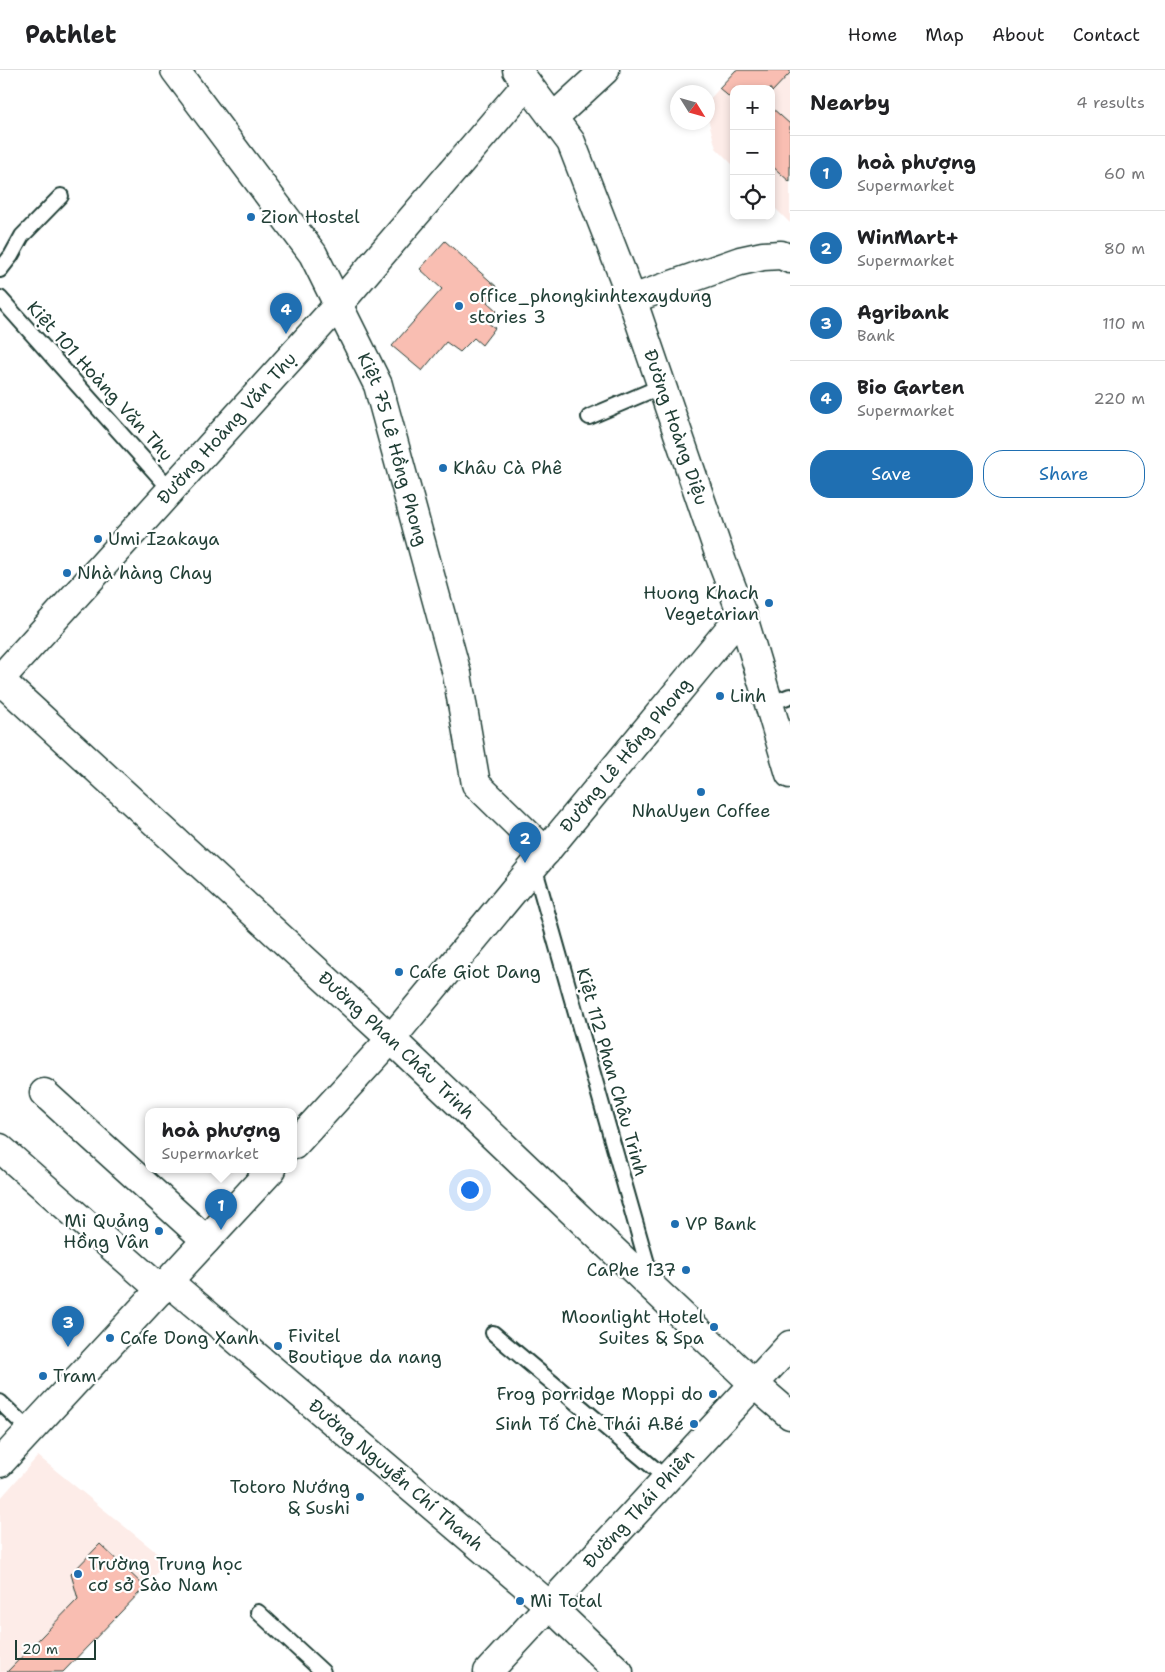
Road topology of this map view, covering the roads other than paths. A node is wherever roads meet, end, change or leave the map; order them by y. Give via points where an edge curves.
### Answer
1 (175, 70) edge
2 (604, 70) edge
3 (522, 77) edge
4 (553, 118) junction
5 (61, 196) dead end
6 (790, 259) edge
7 (0, 270) edge
8 (0, 298) edge
9 (632, 299) junction
10 (339, 304) junction
11 (662, 386) junction
12 (589, 417) dead end
13 (171, 490) junction
14 (742, 614) junction
15 (0, 679) edge
16 (780, 700) edge
17 (790, 774) edge
18 (540, 859) junction
19 (391, 1039) junction
20 (44, 1093) dead end
21 (297, 1142) edge
22 (0, 1148) edge
23 (268, 1173) edge
24 (206, 1240) junction
25 (165, 1286) junction
26 (654, 1290) junction
27 (493, 1333) dead end
28 (790, 1345) edge
29 (754, 1384) junction
30 (0, 1402) edge
31 (790, 1415) edge
32 (30, 1431) junction
33 (0, 1463) edge
34 (667, 1479) junction
35 (550, 1606) junction
36 (258, 1612) dead end
37 (323, 1672) edge
38 (488, 1672) edge
39 (619, 1672) edge

1 - 10 street, Kiệt 75 Lê Hồng Phong via 314,254
2 - 4 street
3 - 4 street, Đường Hoàng Diệu
3 - 10 street, Đường Hoàng Văn Thụ
4 - 9 street, Đường Hoàng Diệu via 572,142
5 - 7 lane via 22,236
6 - 9 street via 781,255 740,261
8 - 13 lane, Kiệt 101 Hoàng Văn Thụ
9 - 11 street, Đường Hoàng Diệu
10 - 13 street, Đường Hoàng Văn Thụ
10 - 18 street, Kiệt 75 Lê Hồng Phong via 378,385 457,674 476,784
11 - 12 lane
11 - 14 street, Đường Hoàng Diệu
13 - 15 street, Đường Hoàng Văn Thụ
14 - 16 street, Đường Hoàng Diệu
14 - 18 street, Đường Lê Hồng Phong
15 - 19 street, Đường Phan Châu Trinh
16 - 17 street, Đường Hoàng Diệu
18 - 19 street, Đường Lê Hồng Phong
18 - 26 lane, Kiệt 112 Phan Châu Trinh
19 - 21 street, Đường Lê Hồng Phong
19 - 26 street, Đường Phan Châu Trinh
20 - 24 street
22 - 25 street, Đường Nguyễn Chí Thanh
23 - 24 street
24 - 25 street
25 - 32 street
25 - 35 street, Đường Nguyễn Chí Thanh
26 - 29 street, Đường Phan Châu Trinh
27 - 34 lane
28 - 29 street, Đường Thái Phiên
29 - 31 street, Đường Phan Châu Trinh
29 - 34 street, Đường Thái Phiên
30 - 32 lane
32 - 33 street
34 - 35 street, Đường Thái Phiên
35 - 38 street, Đường Thái Phiên
35 - 39 street, Đường Nguyễn Chí Thanh
36 - 37 lane

